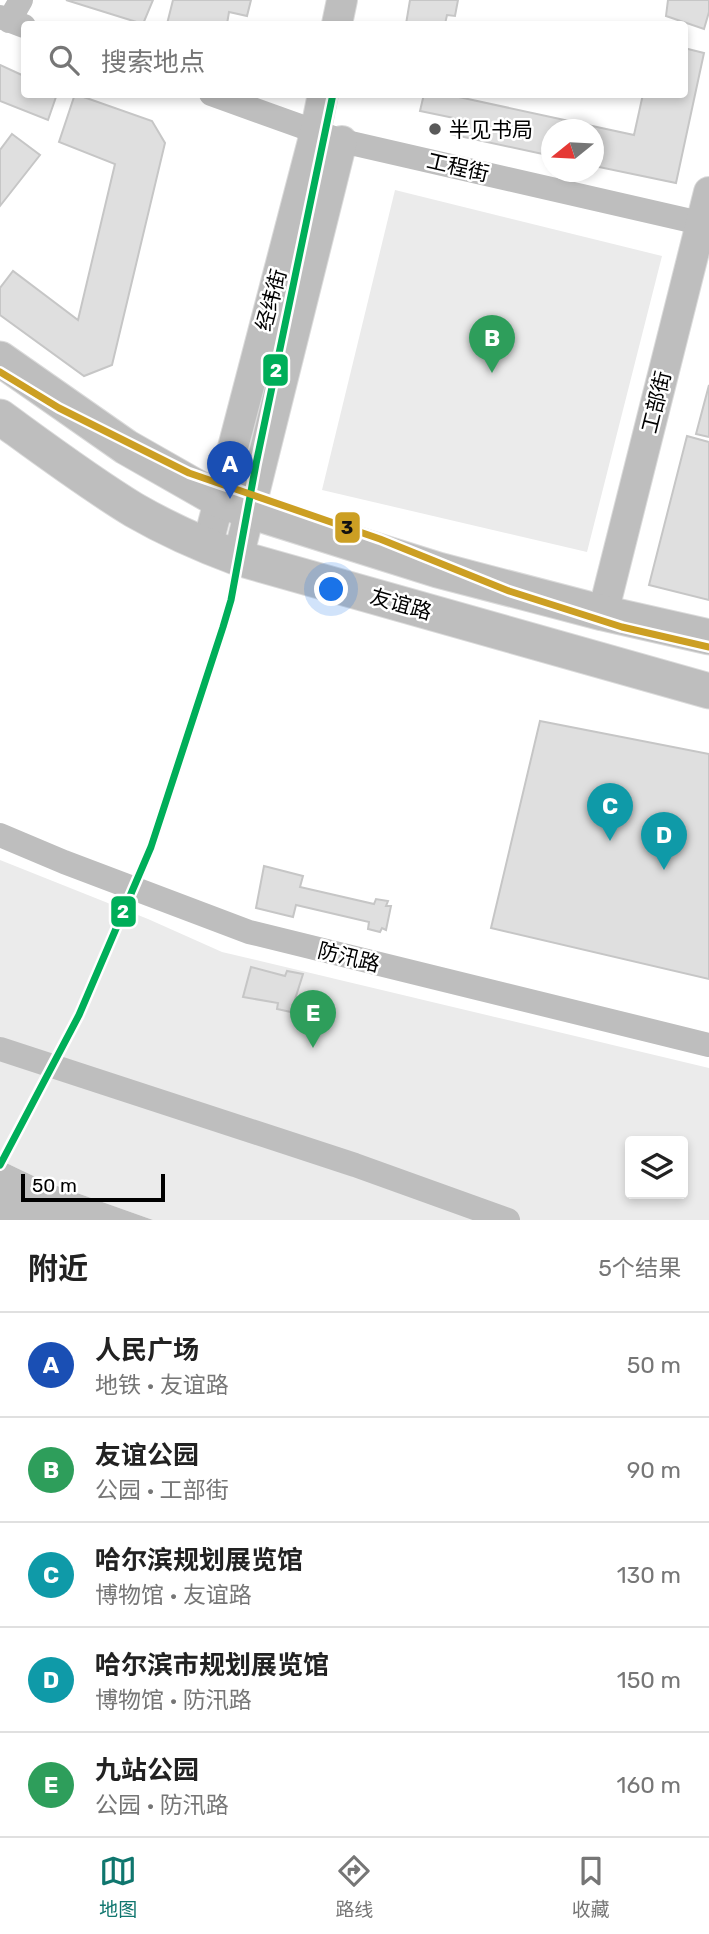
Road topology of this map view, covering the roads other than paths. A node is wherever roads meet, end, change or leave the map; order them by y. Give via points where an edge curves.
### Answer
1 (342, 0) edge
2 (338, 21) edge
3 (222, 98) edge
4 (323, 98) edge
5 (328, 137) junction
6 (709, 192) edge
7 (705, 224) edge
8 (0, 359) edge
9 (0, 417) edge
10 (234, 505) junction
11 (222, 553) junction
12 (603, 613) junction
13 (709, 637) edge
14 (709, 691) edge
15 (0, 835) edge
16 (709, 1045) edge
17 (0, 1049) edge
18 (508, 1220) edge

1 - 2 main road
3 - 5 street, 工程街
4 - 5 main road, 经纬街
5 - 7 street, 工程街
5 - 10 main road, 经纬街
6 - 7 main road, 工部街
7 - 12 main road, 工部街
8 - 10 highway, 友谊路 via 126,447
9 - 11 highway, 友谊路 via 135,510
10 - 11 main road, 经纬街
10 - 12 highway, 友谊路 via 438,570
11 - 14 highway, 友谊路
12 - 13 highway, 友谊路
15 - 16 street, 防汛路 via 249,932
17 - 18 street

